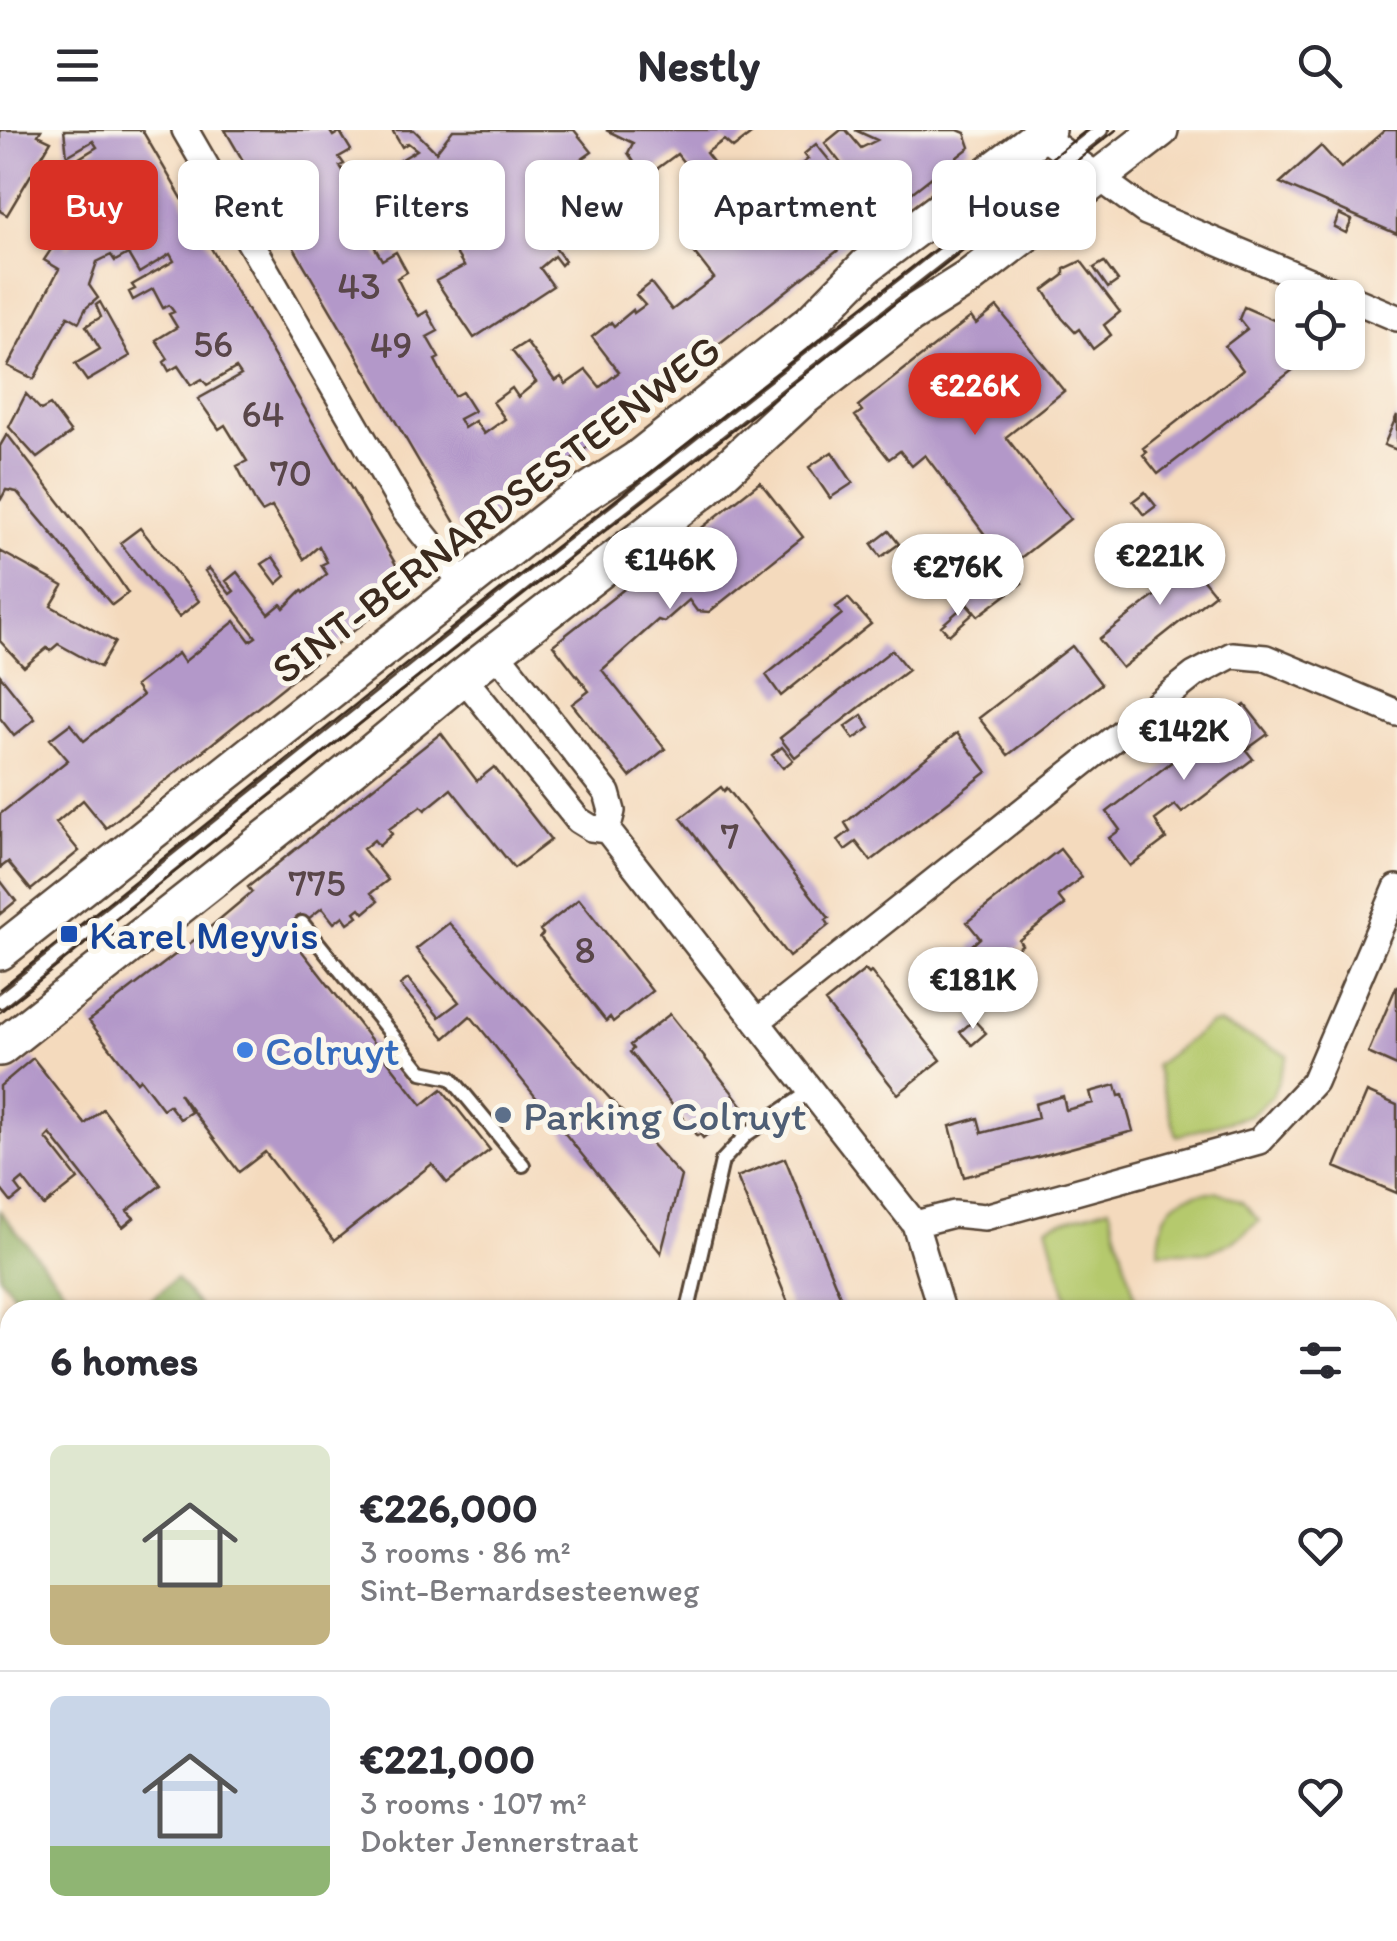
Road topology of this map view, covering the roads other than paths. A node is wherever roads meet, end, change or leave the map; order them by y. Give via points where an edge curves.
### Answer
1 (185, 130) edge
2 (1102, 130) edge
3 (1160, 130) edge
4 (1048, 138) edge
5 (1097, 178) junction
6 (1397, 318) edge
7 (464, 585) junction
8 (496, 652) junction
9 (462, 677) junction
10 (1397, 713) edge
11 (548, 718) junction
12 (517, 744) junction
13 (608, 830) junction
14 (1397, 888) edge
15 (302, 923) dead end
16 (0, 952) edge
17 (0, 1001) edge
18 (758, 1022) junction
19 (0, 1048) edge
20 (811, 1091) junction
21 (523, 1164) dead end
22 (915, 1224) junction
23 (690, 1300) edge
24 (938, 1300) edge

1 - 7 street via 405,510
2 - 4 lane
3 - 5 main road
4 - 5 street
4 - 7 main road, SINT-BERNARDSESTEENWEG via 866,266 811,322
4 - 17 lane via 490,610
5 - 6 street via 1146,212
5 - 8 main road via 802,398 706,488
7 - 16 main road, SINT-BERNARDSESTEENWEG
8 - 9 main road
8 - 11 street
9 - 12 street
9 - 19 main road via 248,861
10 - 18 street via 1266,658 1232,656 1194,674
11 - 12 street
11 - 13 street via 608,792
12 - 13 street via 578,820
13 - 18 street
14 - 22 street via 1314,1082 1260,1141 985,1216 954,1214
15 - 21 lane via 422,1072 452,1078
18 - 20 street
20 - 22 street
20 - 23 lane via 747,1134 722,1161
22 - 24 street

